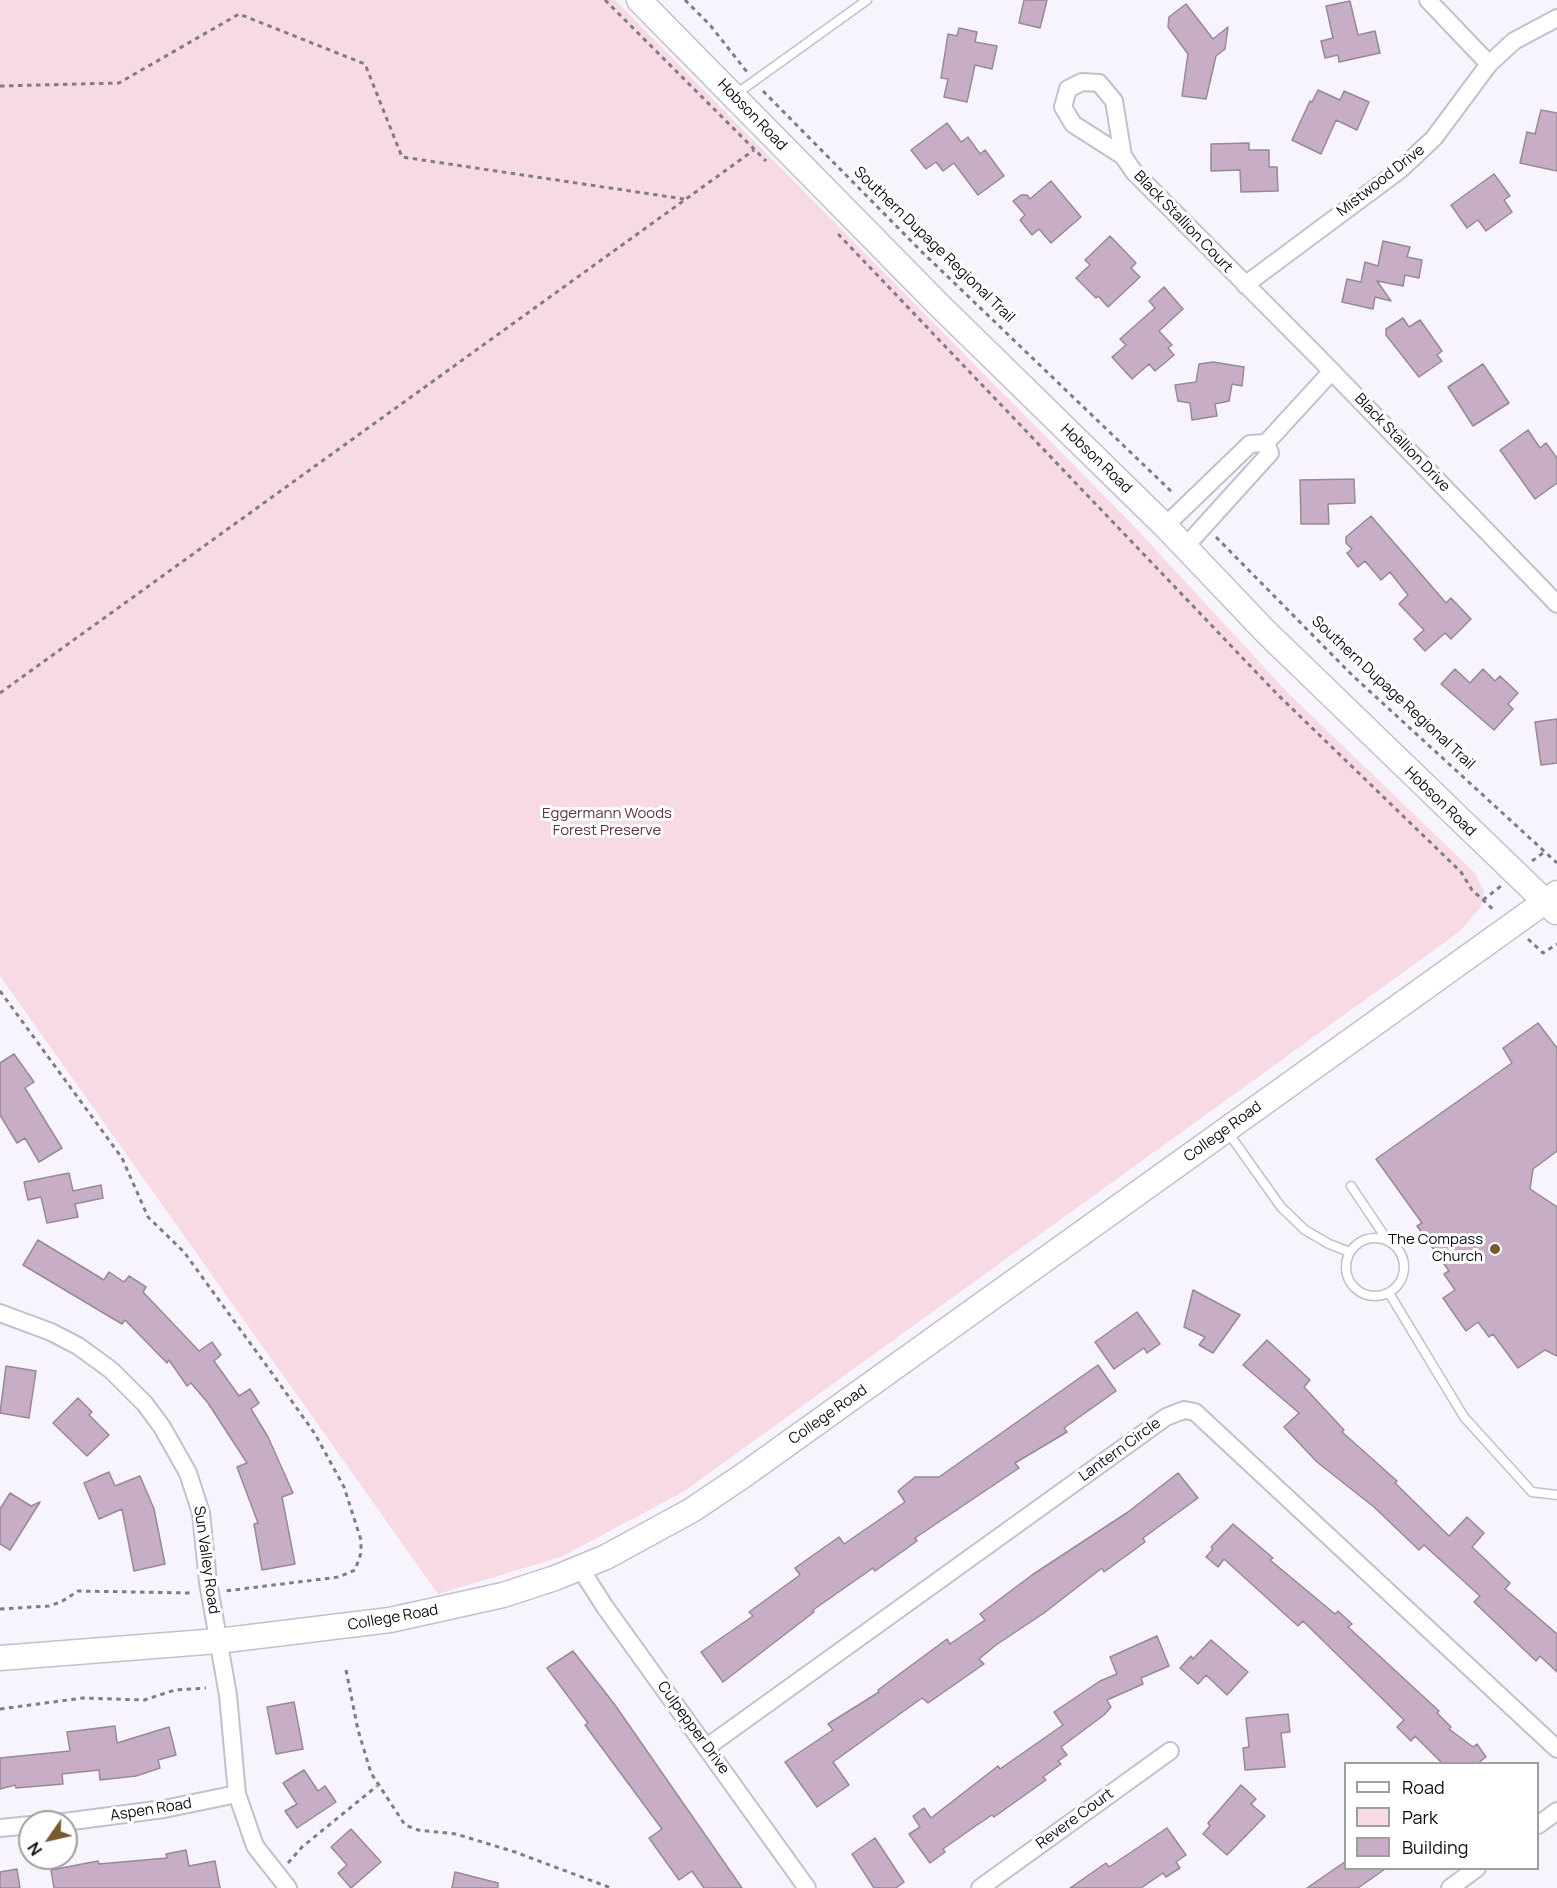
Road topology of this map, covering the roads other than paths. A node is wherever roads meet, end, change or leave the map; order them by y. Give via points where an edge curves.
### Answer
1 (639, 0) edge
2 (867, 0) edge
3 (1428, 0) edge
4 (1557, 18) edge
5 (1489, 64) junction
6 (734, 96) junction
7 (1122, 156) junction
8 (1245, 285) junction
9 (1332, 371) junction
10 (1266, 443) junction
11 (1165, 526) junction
12 (1185, 547) junction
13 (1557, 604) edge
14 (1553, 903) edge
15 (1226, 1130) junction
16 (1351, 1186) dead end
17 (1388, 1241) junction
18 (1350, 1252) junction
19 (1389, 1293) junction
20 (0, 1312) edge
21 (1557, 1495) edge
22 (580, 1568) junction
23 (218, 1641) junction
24 (0, 1658) edge
25 (707, 1747) junction
26 (1557, 1749) edge
27 (1170, 1751) dead end
28 (237, 1794) junction
29 (1557, 1811) edge
30 (78, 1820) edge
31 (1539, 1824) edge
32 (18, 1826) edge
33 (0, 1828) edge
34 (1476, 1870) edge
35 (288, 1888) edge
36 (807, 1888) edge
37 (980, 1888) edge
38 (1450, 1888) edge

1 - 6 main road, Hobson Road
2 - 6 lane
3 - 5 street
4 - 5 street, Mistwood Drive via 1514,41
5 - 8 street, Mistwood Drive via 1424,148
6 - 11 main road, Hobson Road via 939,305
7 - 7 street, Black Stallion Court via 1114,100 1098,83 1082,82 1068,89 1063,107 1073,124
7 - 8 street, Black Stallion Court
8 - 9 street, Black Stallion Drive
9 - 10 street
9 - 13 street, Black Stallion Drive
10 - 11 street via 1250,444
10 - 12 street via 1270,453
11 - 12 main road, Hobson Road
12 - 14 main road, Hobson Road via 1357,723
14 - 15 main road, College Road
15 - 18 lane via 1281,1207 1305,1230
15 - 22 main road, College Road via 744,1475 660,1529
16 - 17 lane
17 - 18 lane via 1367,1239
17 - 19 lane via 1396,1247 1404,1267 1397,1286
18 - 19 lane via 1346,1267 1354,1287 1367,1295
19 - 21 lane via 1464,1417 1532,1492
20 - 23 street, Sun Valley Road via 78,1346 111,1370 145,1404 177,1452 201,1513
22 - 23 main road, College Road via 503,1595 424,1613
22 - 25 street, Culpepper Drive
23 - 24 main road, College Road
23 - 28 street, Sun Valley Road via 228,1695
25 - 26 street, Lantern Circle via 1166,1417 1184,1410 1195,1412
25 - 36 street, Culpepper Drive
27 - 37 street, Revere Court
28 - 30 street, Aspen Road via 154,1811
28 - 35 street, Sun Valley Road via 255,1846
29 - 31 street
32 - 33 street
34 - 38 street

